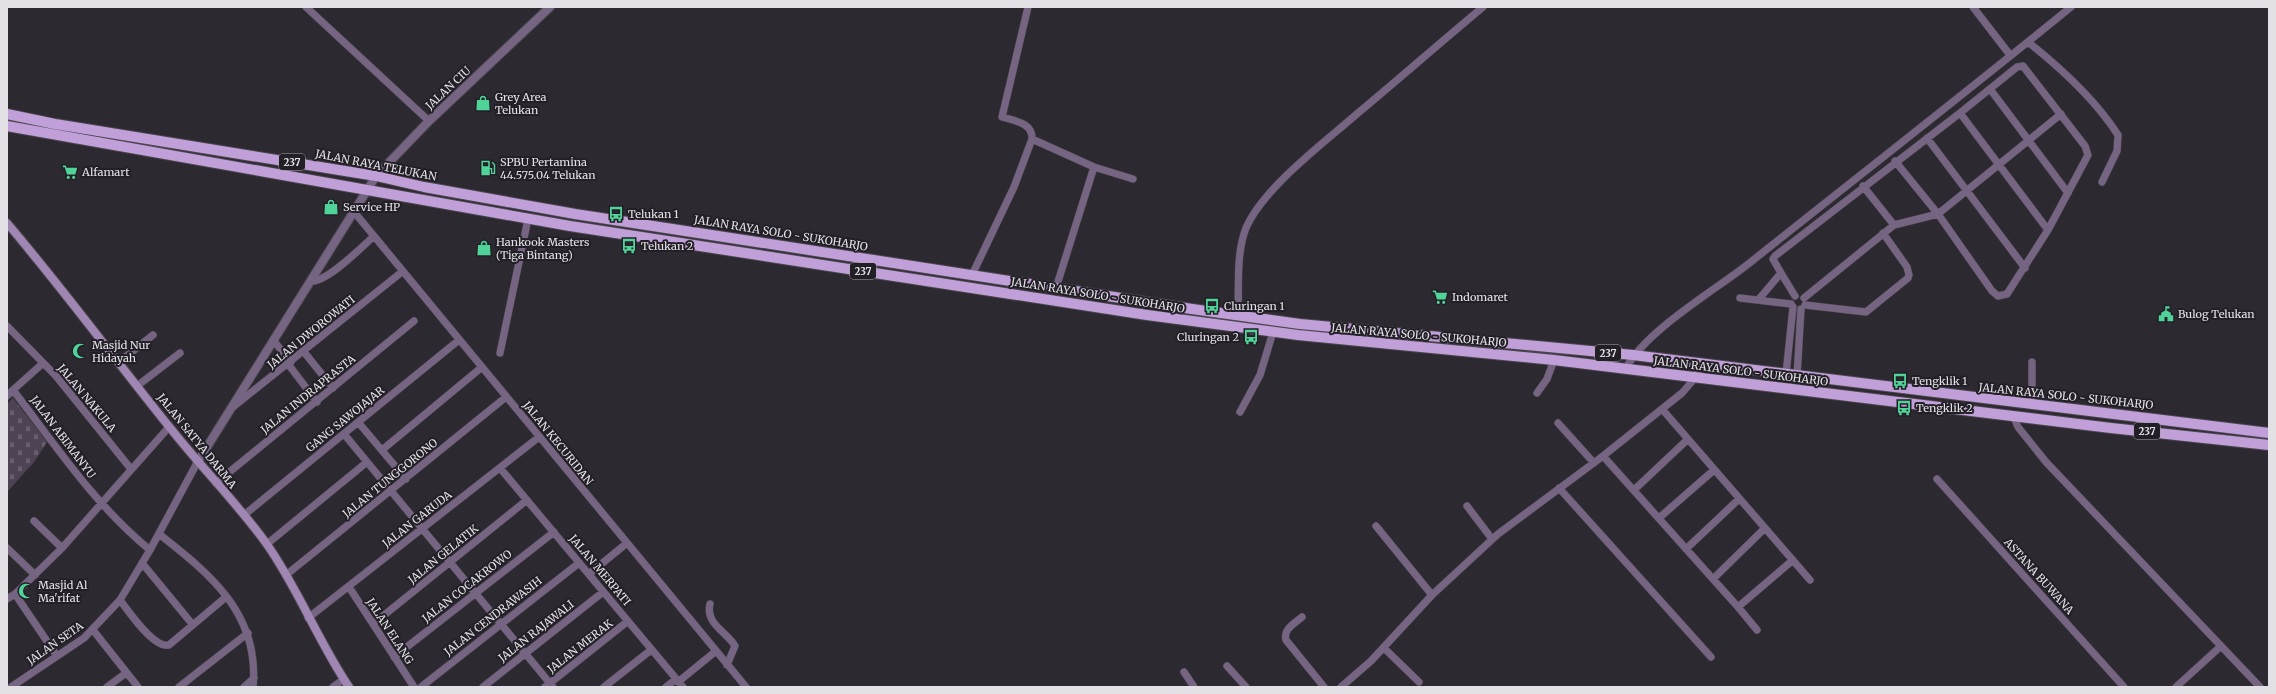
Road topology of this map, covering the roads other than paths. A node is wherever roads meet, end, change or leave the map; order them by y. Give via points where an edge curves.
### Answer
1 (306, 7) edge
2 (550, 7) edge
3 (1028, 7) edge
4 (1483, 7) edge
5 (1974, 7) edge
6 (2071, 7) edge
7 (2028, 42) junction
8 (2010, 55) junction
9 (1990, 89) junction
10 (1960, 112) junction
11 (7, 114) edge
12 (2061, 114) junction
13 (429, 121) junction
14 (7, 126) edge
15 (1927, 138) junction
16 (1032, 139) junction
17 (2029, 140) junction
18 (1895, 161) junction
19 (1998, 165) junction
20 (1094, 167) junction
21 (376, 176) junction
22 (1133, 179) dead end
23 (2102, 182) dead end
24 (1863, 186) junction
25 (366, 190) junction
26 (1967, 190) junction
27 (2068, 193) junction
28 (355, 213) junction
29 (576, 214) joint
30 (1938, 214) junction
31 (528, 219) junction
32 (7, 223) edge
33 (640, 223) junction
34 (1894, 225) junction
35 (2048, 230) junction
36 (1882, 233) junction
37 (374, 236) junction
38 (638, 237) junction
39 (2025, 268) junction
40 (403, 272) junction
41 (1781, 273) junction
42 (972, 275) junction
43 (311, 281) junction
44 (1056, 288) junction
45 (1795, 296) junction
46 (1740, 298) dead end
47 (1759, 299) junction
48 (1804, 304) junction
49 (1792, 306) junction
50 (1238, 315) junction
51 (414, 321) dead end
52 (8, 328) edge
53 (1273, 332) junction
54 (153, 335) dead end
55 (273, 340) junction
56 (459, 340) junction
57 (304, 352) junction
58 (180, 353) dead end
59 (500, 353) dead end
60 (1634, 355) junction
61 (1554, 360) junction
62 (119, 362) junction
63 (2032, 362) dead end
64 (289, 363) junction
65 (42, 364) junction
66 (1700, 364) junction
67 (482, 367) junction
68 (1626, 368) junction
69 (1786, 374) junction
70 (1797, 376) junction
71 (1695, 378) junction
72 (137, 386) junction
73 (333, 388) junction
74 (13, 390) junction
75 (1538, 393) dead end
76 (7, 396) edge
77 (506, 397) junction
78 (317, 402) junction
79 (2028, 405) junction
80 (232, 408) junction
81 (1662, 409) junction
82 (1240, 412) dead end
83 (2113, 413) junction
84 (2020, 416) junction
85 (358, 422) junction
86 (1558, 423) dead end
87 (169, 427) junction
88 (2111, 428) junction
89 (2269, 433) edge
90 (344, 434) junction
91 (539, 437) junction
92 (1687, 440) junction
93 (2269, 445) edge
94 (382, 450) junction
95 (1603, 456) junction
96 (367, 462) junction
97 (198, 463) junction
98 (1594, 463) junction
99 (500, 468) junction
100 (131, 469) junction
101 (1714, 470) junction
102 (406, 479) junction
103 (1937, 479) dead end
104 (216, 483) junction
105 (1559, 488) junction
106 (1634, 490) junction
107 (391, 491) junction
108 (1739, 499) junction
109 (527, 500) junction
110 (100, 504) junction
111 (1467, 506) dead end
112 (244, 515) junction
113 (1659, 518) junction
114 (34, 521) dead end
115 (1376, 526) dead end
116 (1765, 528) junction
117 (423, 529) junction
118 (554, 532) junction
119 (159, 534) junction
120 (1492, 539) junction
121 (627, 543) junction
122 (266, 544) junction
123 (7, 548) edge
124 (62, 548) junction
125 (1686, 549) junction
126 (150, 550) junction
127 (1793, 560) junction
128 (450, 562) junction
129 (142, 563) junction
130 (579, 563) junction
131 (588, 574) junction
132 (36, 575) junction
133 (286, 575) junction
134 (1713, 578) junction
135 (1810, 580) dead end
136 (349, 587) junction
137 (603, 592) junction
138 (476, 593) junction
139 (16, 594) junction
140 (1432, 595) junction
141 (226, 597) junction
142 (7, 599) edge
143 (120, 600) junction
144 (710, 604) dead end
145 (1738, 607) junction
146 (1302, 617) dead end
147 (308, 618) junction
148 (628, 621) junction
149 (373, 624) junction
150 (501, 624) junction
151 (193, 625) junction
152 (93, 630) junction
153 (1757, 630) dead end
154 (248, 633) junction
155 (2222, 646) junction
156 (1384, 648) junction
157 (651, 650) junction
158 (716, 651) junction
159 (526, 653) junction
160 (57, 656) junction
161 (394, 656) junction
162 (1711, 657) dead end
163 (727, 664) junction
164 (1227, 666) dead end
165 (126, 672) junction
166 (1184, 672) dead end
167 (254, 678) junction
168 (7, 679) edge
169 (344, 679) junction
170 (1419, 682) dead end
171 (679, 683) edge
172 (550, 686) edge
173 (12, 687) edge
174 (107, 687) edge
175 (138, 687) edge
176 (179, 687) edge
177 (244, 687) edge
178 (253, 687) edge
179 (333, 687) edge
180 (349, 687) edge
181 (414, 687) edge
182 (421, 687) edge
183 (483, 687) edge
184 (604, 687) edge
185 (666, 687) edge
186 (746, 687) edge
187 (1194, 687) edge
188 (1246, 687) edge
189 (1324, 687) edge
190 (1342, 687) edge
191 (2124, 687) edge
192 (2176, 687) edge
193 (2260, 687) edge

1 - 13 street
2 - 13 street, JALAN CIU
3 - 16 street via 1002,116 1027,126 1033,132
4 - 50 street via 1290,172 1271,193 1246,228 1241,246
5 - 8 street
6 - 7 street
7 - 8 street
7 - 23 street via 2068,74 2118,135 2117,151
8 - 60 street via 1746,266 1658,332
9 - 10 street
9 - 12 street via 2017,67 2023,66
9 - 17 street
10 - 15 street
10 - 19 street
11 - 21 main road, JALAN RAYA TELUKAN / 237
12 - 17 street
12 - 27 street via 2088,152 2088,157
13 - 21 street, JALAN CIU
14 - 25 main road, 237 via 196,162
15 - 18 street
15 - 26 street
16 - 20 street
16 - 42 street via 1014,187
17 - 19 street
17 - 27 street
18 - 24 street
18 - 30 street
19 - 26 street
19 - 35 street
20 - 22 street
20 - 44 street
21 - 25 street, JALAN CIU
21 - 29 main road, JALAN RAYA TELUKAN / 237
24 - 34 street
24 - 41 street via 1775,256 1773,259
25 - 28 street, JALAN CIU
25 - 31 main road, 237
26 - 30 street
26 - 39 street
27 - 35 street
28 - 37 street, JALAN KECURIDAN
28 - 43 street, JALAN CIU
29 - 33 main road, JALAN RAYA SOLO - SUKOHARJO / 237
30 - 34 street
30 - 39 street via 1998,296 2007,294
31 - 38 main road, JALAN RAYA SOLO - SUKOHARJO / 237
31 - 59 street
32 - 62 main road, JALAN SATYA DARMA
33 - 38 main road
33 - 42 main road, JALAN RAYA SOLO - SUKOHARJO / 237
34 - 36 street
35 - 39 street
36 - 48 street
36 - 48 street via 1907,267 1908,278 1866,312
37 - 40 street, JALAN KECURIDAN
37 - 43 street via 330,273 317,281
38 - 53 main road, JALAN RAYA SOLO - SUKOHARJO / 237
40 - 56 street, JALAN KECURIDAN
40 - 57 street, JALAN DWOROWATI
41 - 45 street
41 - 47 street
42 - 44 main road, JALAN RAYA SOLO - SUKOHARJO / 237
43 - 55 street, JALAN CIU
44 - 50 main road, JALAN RAYA SOLO - SUKOHARJO / 237
45 - 48 street via 1799,295
45 - 49 street
46 - 47 street
47 - 49 street
48 - 49 street
48 - 70 street
49 - 69 street
50 - 60 main road, JALAN RAYA SOLO - SUKOHARJO / 237 via 1300,324
51 - 73 street, JALAN INDRAPRASTA
52 - 65 street, JALAN NAKULA
53 - 61 main road, JALAN RAYA SOLO - SUKOHARJO / 237
53 - 82 street via 1260,375
54 - 62 street
55 - 64 street
55 - 80 street, JALAN CIU
56 - 67 street, JALAN KECURIDAN
56 - 85 street, GANG SAWOJAJAR
57 - 64 street, JALAN DWOROWATI
57 - 73 street
58 - 72 street
60 - 66 main road, JALAN RAYA SOLO - SUKOHARJO / 237
60 - 68 street
61 - 68 main road, JALAN RAYA SOLO - SUKOHARJO / 237
61 - 75 street
62 - 72 main road, JALAN SATYA DARMA
63 - 79 street
64 - 78 street
64 - 80 street, JALAN DWOROWATI
65 - 74 street
65 - 100 street, JALAN NAKULA via 56,376
66 - 69 main road, JALAN RAYA SOLO - SUKOHARJO / 237
66 - 71 street
67 - 77 street, JALAN KECURIDAN
67 - 94 street
68 - 71 main road, JALAN RAYA SOLO - SUKOHARJO / 237
69 - 70 main road, JALAN RAYA SOLO - SUKOHARJO / 237
70 - 79 main road, JALAN RAYA SOLO - SUKOHARJO / 237
71 - 81 street via 1682,393
71 - 84 main road, JALAN RAYA SOLO - SUKOHARJO / 237
72 - 87 main road, JALAN SATYA DARMA
73 - 78 street, JALAN INDRAPRASTA
74 - 76 street
74 - 110 street, JALAN ABIMANYU
77 - 91 street, JALAN KECURIDAN
77 - 102 street, JALAN TUNGGORONO
78 - 104 street, JALAN INDRAPRASTA
79 - 83 main road, JALAN RAYA SOLO - SUKOHARJO / 237
80 - 97 street, JALAN CIU
81 - 92 street
81 - 95 street
83 - 88 main road
83 - 89 main road, JALAN RAYA SOLO - SUKOHARJO / 237
84 - 88 main road, JALAN RAYA SOLO - SUKOHARJO / 237
84 - 155 street via 2022,432 2046,462
85 - 90 street, GANG SAWOJAJAR
85 - 94 street
86 - 98 street
87 - 97 main road, JALAN SATYA DARMA
87 - 100 street
88 - 93 main road, JALAN RAYA SOLO - SUKOHARJO / 237
90 - 96 street
90 - 112 street, GANG SAWOJAJAR
91 - 99 street, JALAN GARUDA
91 - 121 street, JALAN KECURIDAN
92 - 101 street
92 - 106 street
94 - 102 street
95 - 98 street
95 - 106 street
96 - 107 street
96 - 122 street
97 - 104 main road, JALAN SATYA DARMA
97 - 119 street, JALAN SETA
98 - 105 street
99 - 109 street, JALAN MERPATI
99 - 117 street, JALAN GARUDA
100 - 110 street
101 - 108 street
101 - 113 street
102 - 107 street, JALAN TUNGGORONO
103 - 191 street, ASTANA BUWANA
104 - 112 main road, JALAN SATYA DARMA
105 - 120 street
105 - 162 street
106 - 113 street
107 - 117 street
107 - 133 street, JALAN TUNGGORONO
108 - 116 street
108 - 125 street
109 - 118 street, JALAN MERPATI
109 - 128 street, JALAN GELATIK
110 - 124 street
110 - 126 street, JALAN ABIMANYU
111 - 120 street
112 - 122 main road, JALAN SATYA DARMA
113 - 125 street
114 - 124 street
115 - 140 street
116 - 127 street
116 - 134 street
117 - 128 street
117 - 136 street, JALAN GARUDA
118 - 130 street, JALAN MERPATI
118 - 138 street, JALAN COCAKROWO
119 - 126 street, JALAN SETA
119 - 141 street via 209,575
120 - 140 street
121 - 131 street
121 - 158 street, JALAN KECURIDAN
122 - 133 main road, JALAN SATYA DARMA
123 - 132 street
124 - 132 street
125 - 134 street
126 - 129 street, JALAN SETA
127 - 135 street
127 - 145 street
128 - 138 street
128 - 149 street, JALAN GELATIK
129 - 143 street, JALAN SETA
129 - 151 street
130 - 131 street, JALAN MERPATI
130 - 150 street, JALAN CENDRAWASIH
131 - 137 street, JALAN MERPATI
132 - 139 street
133 - 147 main road, JALAN SATYA DARMA
134 - 145 street
136 - 147 street, JALAN GARUDA
136 - 149 street, JALAN ELANG
137 - 148 street, JALAN MERPATI
137 - 159 street, JALAN RAJAWALI
138 - 150 street
138 - 161 street, JALAN COCAKROWO
139 - 142 street
139 - 160 street
140 - 156 street
141 - 151 street
141 - 154 street
143 - 151 street via 158,645 169,645
143 - 152 street, JALAN SETA
144 - 163 street via 712,620 735,646
145 - 153 street
146 - 189 street via 1287,629 1286,640
147 - 169 main road, JALAN SATYA DARMA
148 - 157 street, JALAN MERPATI
148 - 172 street, JALAN MERAK
149 - 161 street, JALAN ELANG
150 - 159 street
150 - 182 street, JALAN CENDRAWASIH
152 - 160 street, JALAN SETA
152 - 165 street
154 - 167 street
154 - 176 street
155 - 192 street
155 - 193 street
156 - 170 street
156 - 190 street
157 - 171 street, JALAN MERPATI
157 - 184 street
158 - 163 street, JALAN KECURIDAN
158 - 171 street
159 - 172 street
159 - 183 street, JALAN RAJAWALI
160 - 173 street, JALAN SETA
161 - 181 street, JALAN ELANG
163 - 186 street, JALAN KECURIDAN
164 - 188 street
165 - 174 street
165 - 175 street
166 - 187 street
167 - 177 street
167 - 178 street
168 - 173 street
169 - 179 street
169 - 180 main road, JALAN SATYA DARMA
171 - 185 street

